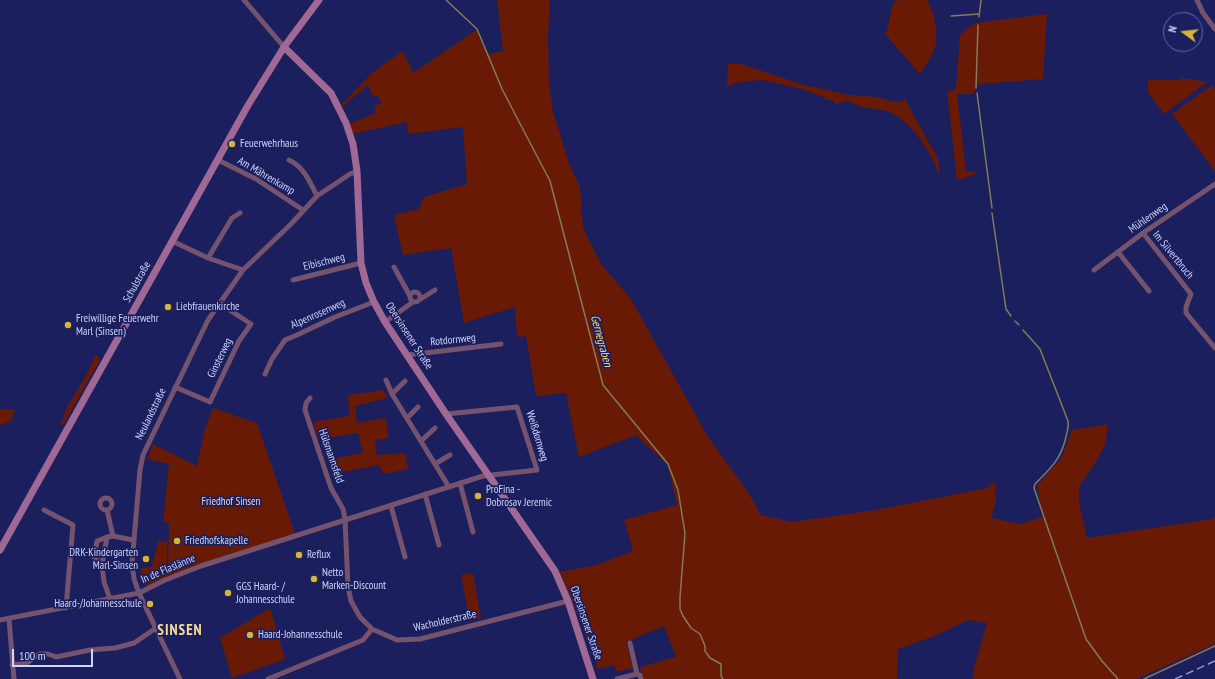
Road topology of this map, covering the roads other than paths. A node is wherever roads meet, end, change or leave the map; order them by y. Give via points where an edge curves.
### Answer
1 (244, 0) edge
2 (318, 0) edge
3 (1197, 0) edge
4 (1215, 29) edge
5 (284, 46) junction
6 (218, 160) junction
7 (289, 160) dead end
8 (357, 171) junction
9 (1215, 184) edge
10 (316, 196) junction
11 (303, 210) junction
12 (240, 213) dead end
13 (1143, 233) junction
14 (172, 241) junction
15 (1118, 252) junction
16 (208, 258) junction
17 (361, 263) junction
18 (394, 267) dead end
19 (243, 270) junction
20 (1094, 270) dead end
21 (293, 280) dead end
22 (435, 290) dead end
23 (1149, 291) dead end
24 (410, 296) junction
25 (416, 301) junction
26 (374, 302) junction
27 (219, 303) junction
28 (386, 322) junction
29 (501, 344) dead end
30 (1215, 348) edge
31 (408, 355) junction
32 (265, 374) dead end
33 (386, 380) dead end
34 (405, 381) dead end
35 (175, 387) junction
36 (392, 394) junction
37 (310, 398) dead end
38 (418, 407) dead end
39 (446, 414) junction
40 (407, 418) junction
41 (435, 428) dead end
42 (422, 441) junction
43 (450, 454) dead end
44 (435, 464) junction
45 (488, 475) junction
46 (460, 483) junction
47 (449, 487) junction
48 (425, 494) junction
49 (391, 506) junction
50 (44, 510) dead end
51 (108, 510) dead end
52 (346, 519) junction
53 (473, 532) dead end
54 (113, 536) junction
55 (107, 537) junction
56 (133, 540) junction
57 (439, 545) dead end
58 (0, 550) edge
59 (405, 557) dead end
60 (102, 565) junction
61 (139, 593) junction
62 (110, 599) junction
63 (568, 601) junction
64 (66, 608) junction
65 (0, 620) edge
66 (8, 620) junction
67 (156, 628) junction
68 (372, 629) junction
69 (630, 643) dead end
70 (12, 665) junction
71 (637, 674) junction
72 (14, 679) edge
73 (180, 679) edge
74 (268, 679) edge
75 (593, 679) edge
76 (617, 679) edge
77 (641, 679) edge

1 - 5 street, Obersinsener Straße
2 - 5 street, Schulstraße
3 - 4 street
5 - 6 street, Schulstraße
5 - 8 street, Obersinsener Straße via 331,93 346,123 353,144
6 - 11 street, Am Mährenkamp via 256,179
6 - 14 street, Schulstraße
7 - 10 street via 308,176
8 - 10 street, Neulandstraße
8 - 17 street, Obersinsener Straße
9 - 13 street, Mühlenweg
10 - 11 street, Neulandstraße
11 - 19 street, Neulandstraße
12 - 16 street via 232,218
13 - 15 street, Mühlenweg
13 - 30 street, Im Silvertbruch via 1191,294 1186,313
14 - 16 street
14 - 58 street, Schulstraße
15 - 20 street, Mühlenweg
15 - 23 street
16 - 19 street
17 - 21 street, Eibischweg
17 - 26 street, Obersinsener Straße
18 - 24 street
19 - 27 street, Neulandstraße
22 - 25 street
24 - 25 street via 411,301
24 - 25 street via 417,293 419,296
25 - 28 street
26 - 28 street, Obersinsener Straße
26 - 32 street, Alpenrosenweg via 285,340
27 - 35 street, Neulandstraße
27 - 35 street, Ginsterweg via 251,324 239,341 210,402
28 - 31 street, Obersinsener Straße
29 - 31 street, Rotdornweg
31 - 39 street, Obersinsener Straße
33 - 36 street
34 - 36 street
35 - 56 street, Neulandstraße via 143,455
36 - 40 street
37 - 52 street, Hülsmannsfeld via 305,410 331,488
38 - 40 street
39 - 45 street, Obersinsener Straße
39 - 45 street, Weißdornweg via 518,406 537,470
40 - 42 street
41 - 42 street
42 - 44 street
43 - 44 street
44 - 47 street
45 - 46 street, In de Flaslänne
45 - 63 street, Obersinsener Straße via 555,571
46 - 47 street, In de Flaslänne
46 - 53 street
47 - 48 street, In de Flaslänne
48 - 49 street, In de Flaslänne
48 - 57 street
49 - 52 street, In de Flaslänne
49 - 59 street
50 - 64 street via 73,525
51 - 54 street
52 - 61 street, In de Flaslänne via 202,566
52 - 68 street, Wacholderstraße via 348,587 351,601 360,617
54 - 55 street
54 - 56 street
55 - 60 street
55 - 60 street via 97,541 94,557
56 - 61 street, Neulandstraße via 132,563
60 - 62 street
61 - 62 street, In de Flaslänne
61 - 67 street, Neulandstraße
62 - 64 street, In de Flaslänne
63 - 68 street, Wacholderstraße via 420,639 397,640
63 - 75 street, Obersinsener Straße
64 - 66 street, In de Flaslänne
65 - 66 street, In de Flaslänne
66 - 70 street
67 - 70 street via 134,642 116,648 56,657 39,654 27,663
67 - 73 street, Neulandstraße
68 - 74 street via 363,640
69 - 71 street
70 - 72 street
71 - 76 street
71 - 77 street

